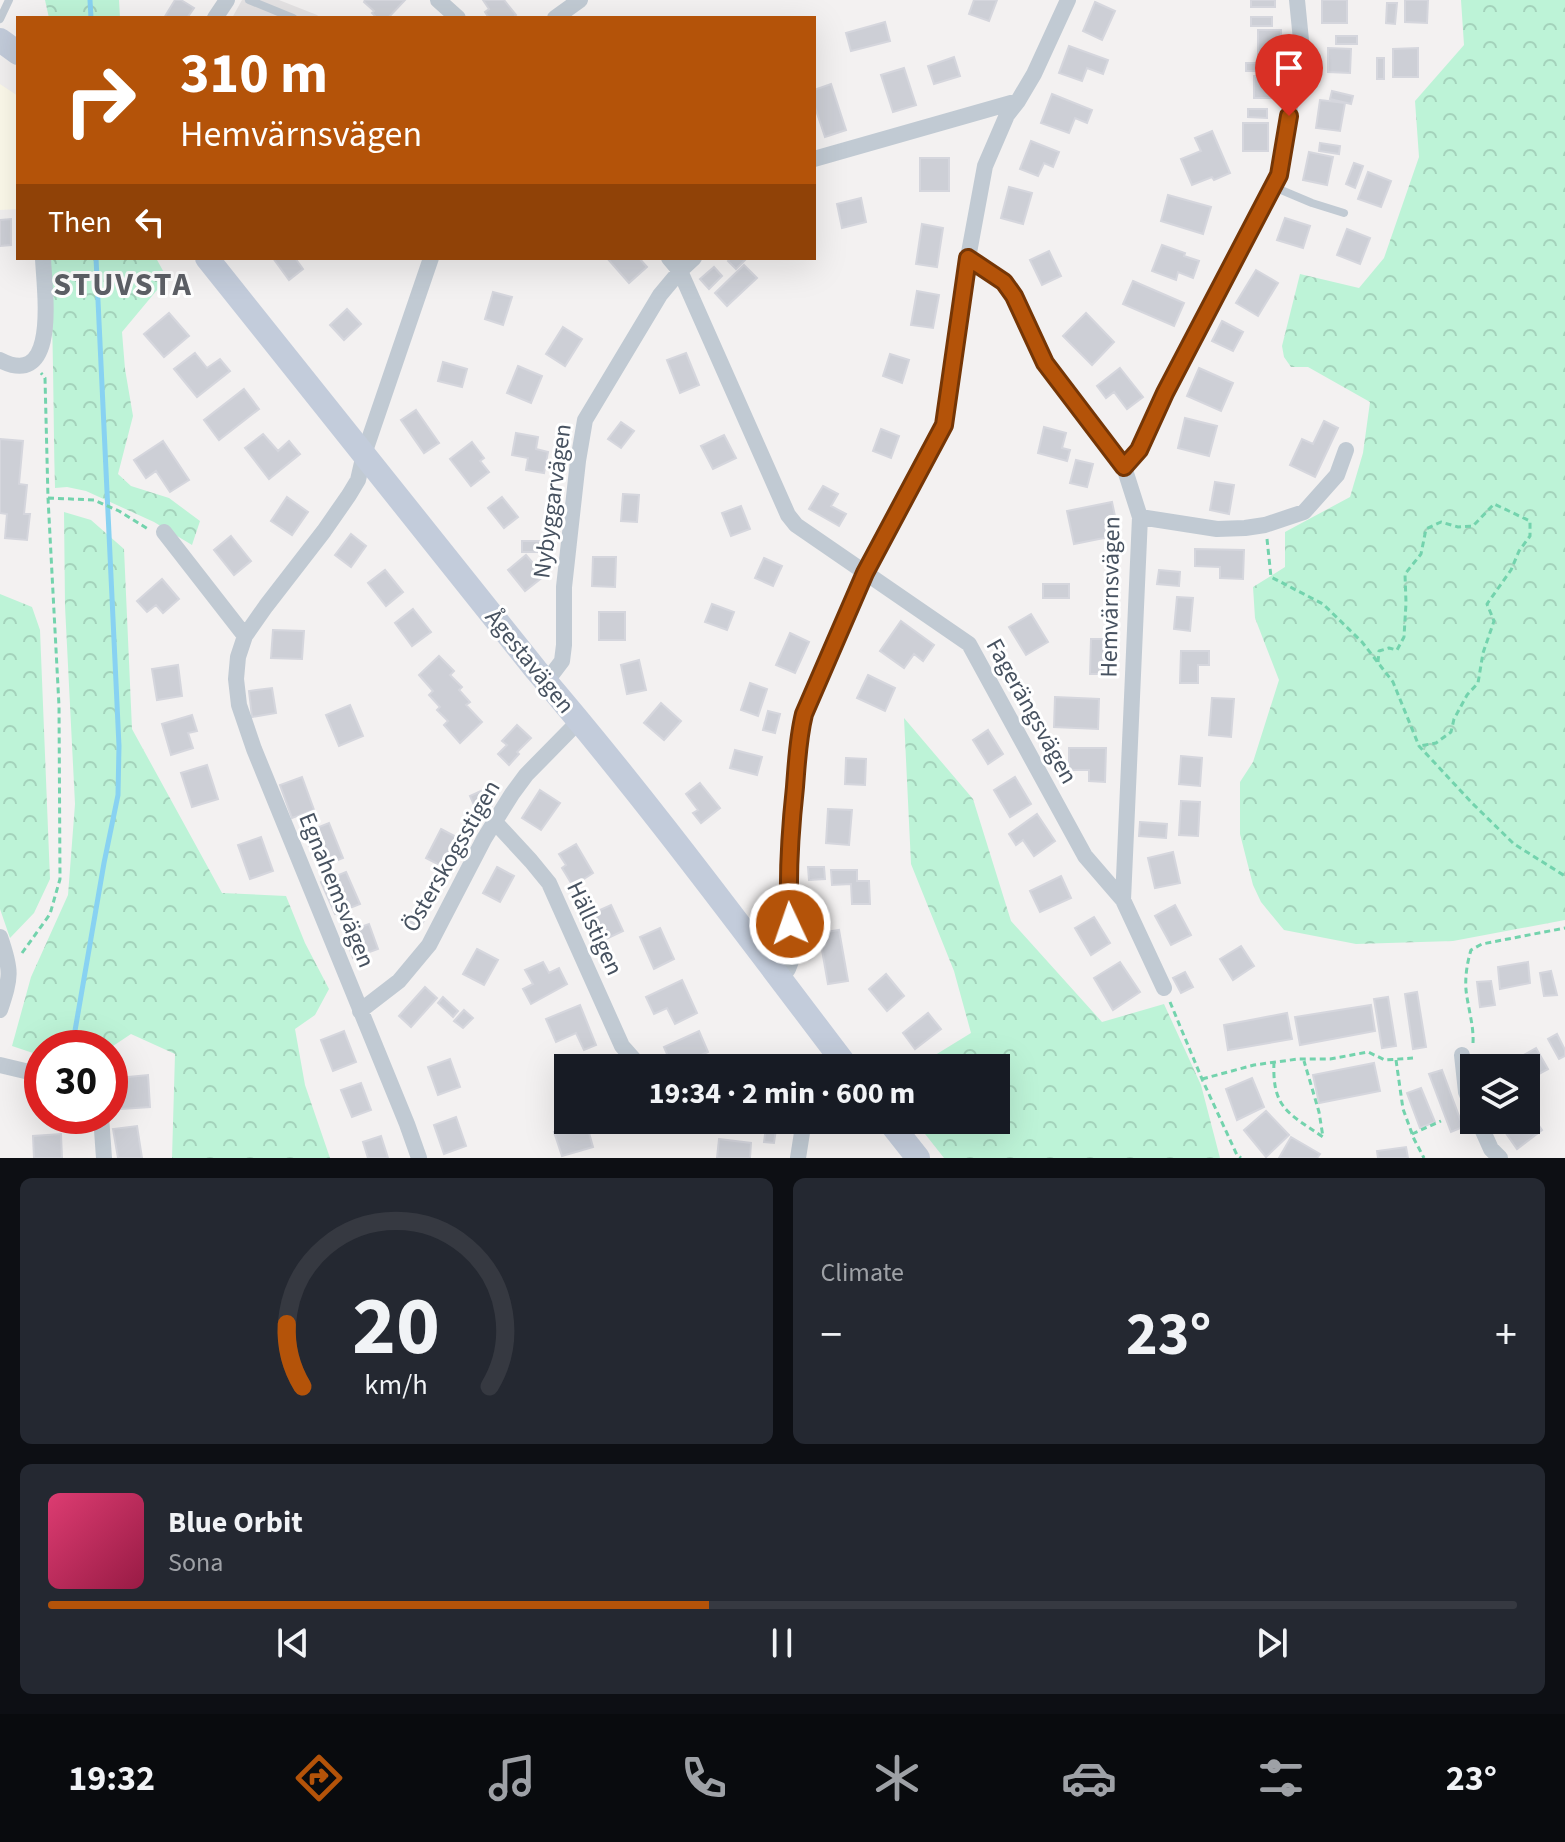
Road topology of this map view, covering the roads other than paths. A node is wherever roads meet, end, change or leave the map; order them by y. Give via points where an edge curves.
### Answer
1 (9, 0) edge
2 (249, 0) edge
3 (438, 0) edge
4 (580, 0) edge
5 (1068, 0) edge
6 (1297, 0) edge
7 (288, 16) edge
8 (456, 16) edge
9 (558, 16) edge
10 (0, 19) edge
11 (1018, 101) junction
12 (816, 158) edge
13 (1273, 186) junction
14 (1344, 213) dead end
15 (968, 258) junction
16 (43, 260) edge
17 (209, 260) edge
18 (430, 260) edge
19 (674, 264) edge
20 (0, 360) edge
21 (1346, 450) dead end
22 (364, 454) junction
23 (1124, 467) junction
24 (1140, 517) junction
25 (164, 532) dead end
26 (865, 573) junction
27 (245, 636) junction
28 (546, 682) junction
29 (579, 721) junction
30 (495, 822) junction
31 (1123, 900) junction
32 (0, 937) edge
33 (780, 979) junction
34 (1164, 988) road end
35 (0, 1010) edge
36 (360, 1011) junction
37 (629, 1054) edge
38 (827, 1054) edge
39 (0, 1065) edge
40 (24, 1071) edge
41 (102, 1134) edge
42 (802, 1134) edge
43 (899, 1134) edge
44 (1484, 1134) edge
45 (104, 1158) edge
46 (419, 1158) edge
47 (798, 1158) edge
48 (918, 1158) edge
49 (1500, 1158) edge

1 - 10 lane
2 - 7 lane
3 - 8 street
4 - 9 street
5 - 11 street
6 - 13 street via 1299,57
11 - 12 street
11 - 15 street via 985,166
13 - 14 lane
13 - 23 street via 1139,450
15 - 23 street, Hemvärnsvägen via 1004,282 1045,363
15 - 26 street via 944,425
16 - 20 street via 46,322 40,353 22,366
17 - 22 main road, Ågestavägen
18 - 22 street, Egnahemsvägen
19 - 26 street, Fagerängsvägen via 788,515
19 - 28 street, Nybyggarvägen via 585,420 564,587 562,661
21 - 24 street via 1337,475 1304,512 1265,525 1217,529
22 - 27 street, Egnahemsvägen via 349,495
22 - 28 main road, Ågestavägen
23 - 24 street, Hemvärnsvägen
24 - 31 street, Hemvärnsvägen
25 - 27 street
26 - 31 street, Fagerängsvägen via 969,644 1085,856
26 - 33 street via 799,733 788,892 793,956
27 - 36 street, Egnahemsvägen via 236,679 239,705
28 - 29 main road, Ågestavägen
29 - 30 street, Österskogsstigen via 526,775
29 - 33 main road, Ågestavägen
30 - 36 street, Österskogsstigen via 429,945 399,981
30 - 37 street, Hällstigen via 549,883
31 - 34 street, Fagerängsvägen
32 - 35 street via 10,980
33 - 38 main road, Ågestavägen
36 - 46 street, Egnahemsvägen
39 - 40 street
41 - 45 street
42 - 47 street
43 - 48 main road
44 - 49 street

